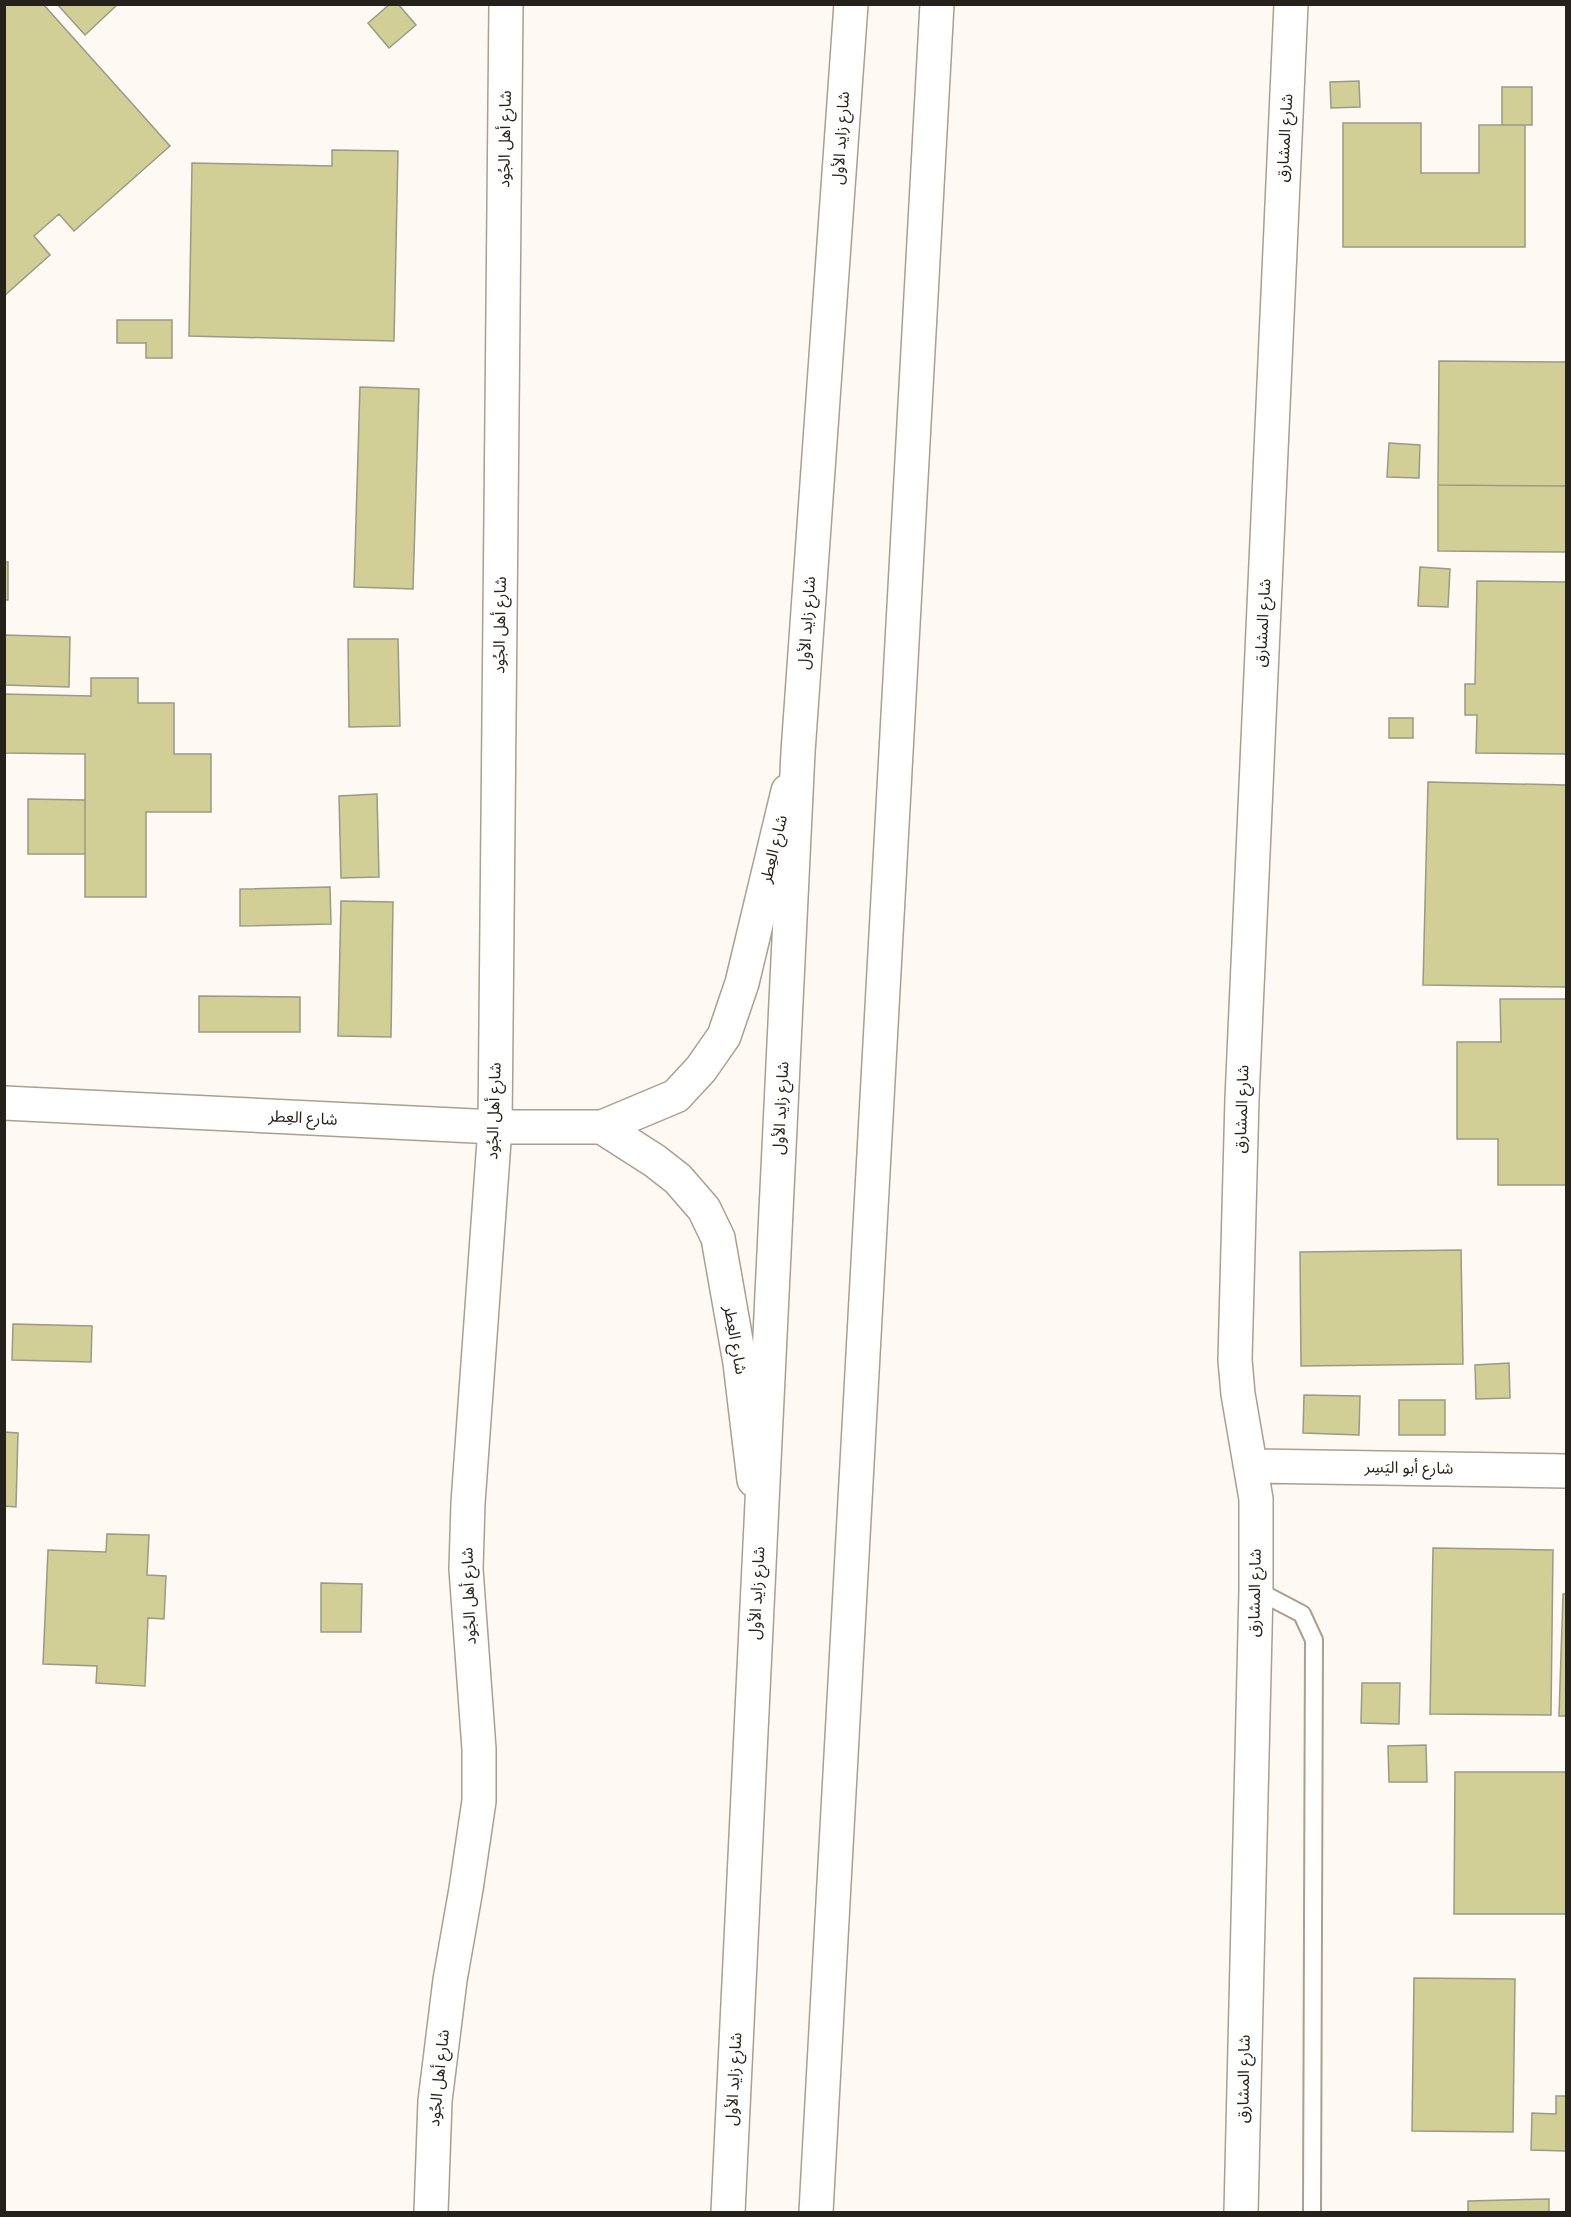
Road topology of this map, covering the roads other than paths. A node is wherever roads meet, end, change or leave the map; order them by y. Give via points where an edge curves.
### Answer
1 (506, 4) edge
2 (851, 4) edge
3 (937, 4) edge
4 (1291, 4) edge
5 (798, 752) junction
6 (4, 1102) edge
7 (495, 1128) junction
8 (602, 1128) junction
9 (1251, 1466) junction
10 (1566, 1471) edge
11 (760, 1533) junction
12 (1256, 1590) junction
13 (431, 2212) edge
14 (728, 2212) edge
15 (816, 2212) edge
16 (1241, 2212) edge
17 (1311, 2212) edge

1 - 7 street, شارع أهل الجُود
2 - 5 street, شارع زايد الأول
3 - 15 street
4 - 9 street, شارع المشارق via 1242,1099 1235,1360
5 - 8 street, شارع العِطر via 742,982 724,1036 676,1096
5 - 11 street, شارع زايد الأول
6 - 7 street, شارع العِطر
7 - 8 street, شارع العِطر
7 - 13 street, شارع أهل الجُود via 466,1569 479,1801 435,2101
8 - 11 street, شارع العِطر via 678,1179 704,1209 718,1238 740,1364
9 - 10 street, شارع أبو اليَسِر
9 - 12 street, شارع المشارق via 1256,1498
11 - 14 street, شارع زايد الأول
12 - 16 street, شارع المشارق
12 - 17 lane via 1302,1614 1314,1640

